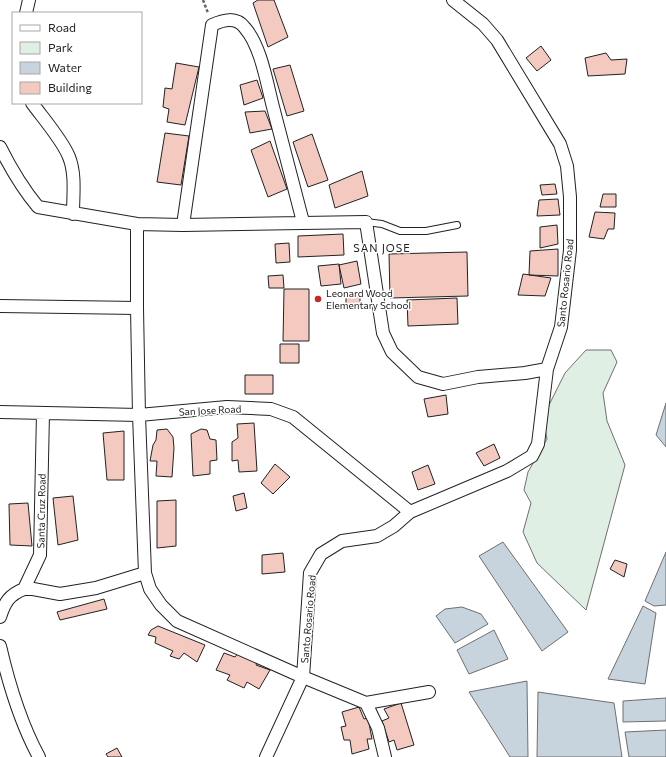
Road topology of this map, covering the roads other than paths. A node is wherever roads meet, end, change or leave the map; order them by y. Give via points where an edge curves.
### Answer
1 (29, 0) edge
2 (452, 0) edge
3 (26, 12) edge
4 (33, 104) edge
5 (0, 147) edge
6 (73, 214) junction
7 (303, 222) junction
8 (366, 222) junction
9 (137, 224) junction
10 (183, 225) junction
11 (457, 225) dead end
12 (0, 306) edge
13 (136, 308) junction
14 (547, 369) junction
15 (0, 412) edge
16 (42, 413) junction
17 (139, 415) junction
18 (410, 512) junction
19 (145, 574) junction
20 (24, 589) junction
21 (0, 617) edge
22 (0, 646) edge
23 (303, 677) junction
24 (429, 692) dead end
25 (366, 703) junction
26 (39, 757) edge
27 (266, 757) edge
28 (385, 757) edge

1 - 3 street
2 - 14 street, Santo Rosario Road via 483,24 497,40 560,144 567,166 570,250 561,327
4 - 6 street via 69,157 73,170
5 - 6 street via 13,173 38,207
6 - 9 street
7 - 8 street
7 - 10 street
7 - 10 street via 254,43 245,27 235,20 223,20 212,25
8 - 11 lane via 382,224 400,231 426,231
8 - 14 street via 383,333 392,352 418,377 443,384
9 - 10 street
9 - 13 street
12 - 13 street
13 - 17 street
14 - 18 street, Santo Rosario Road via 538,444 532,456 507,471
15 - 16 street, San Jose Road
16 - 17 street, San Jose Road
16 - 20 street, Santa Cruz Road via 40,556
17 - 18 street, San Jose Road via 227,407 271,409 293,416
17 - 19 street
18 - 23 street, Santo Rosario Road via 377,536 342,541 320,554 310,573
19 - 20 street via 96,588 60,594
19 - 23 street via 150,589 176,621
20 - 21 street, Santa Cruz Road via 13,593
22 - 26 street via 10,690
23 - 25 street
23 - 27 street, Santo Rosario Road
24 - 25 street
25 - 28 street via 378,728

